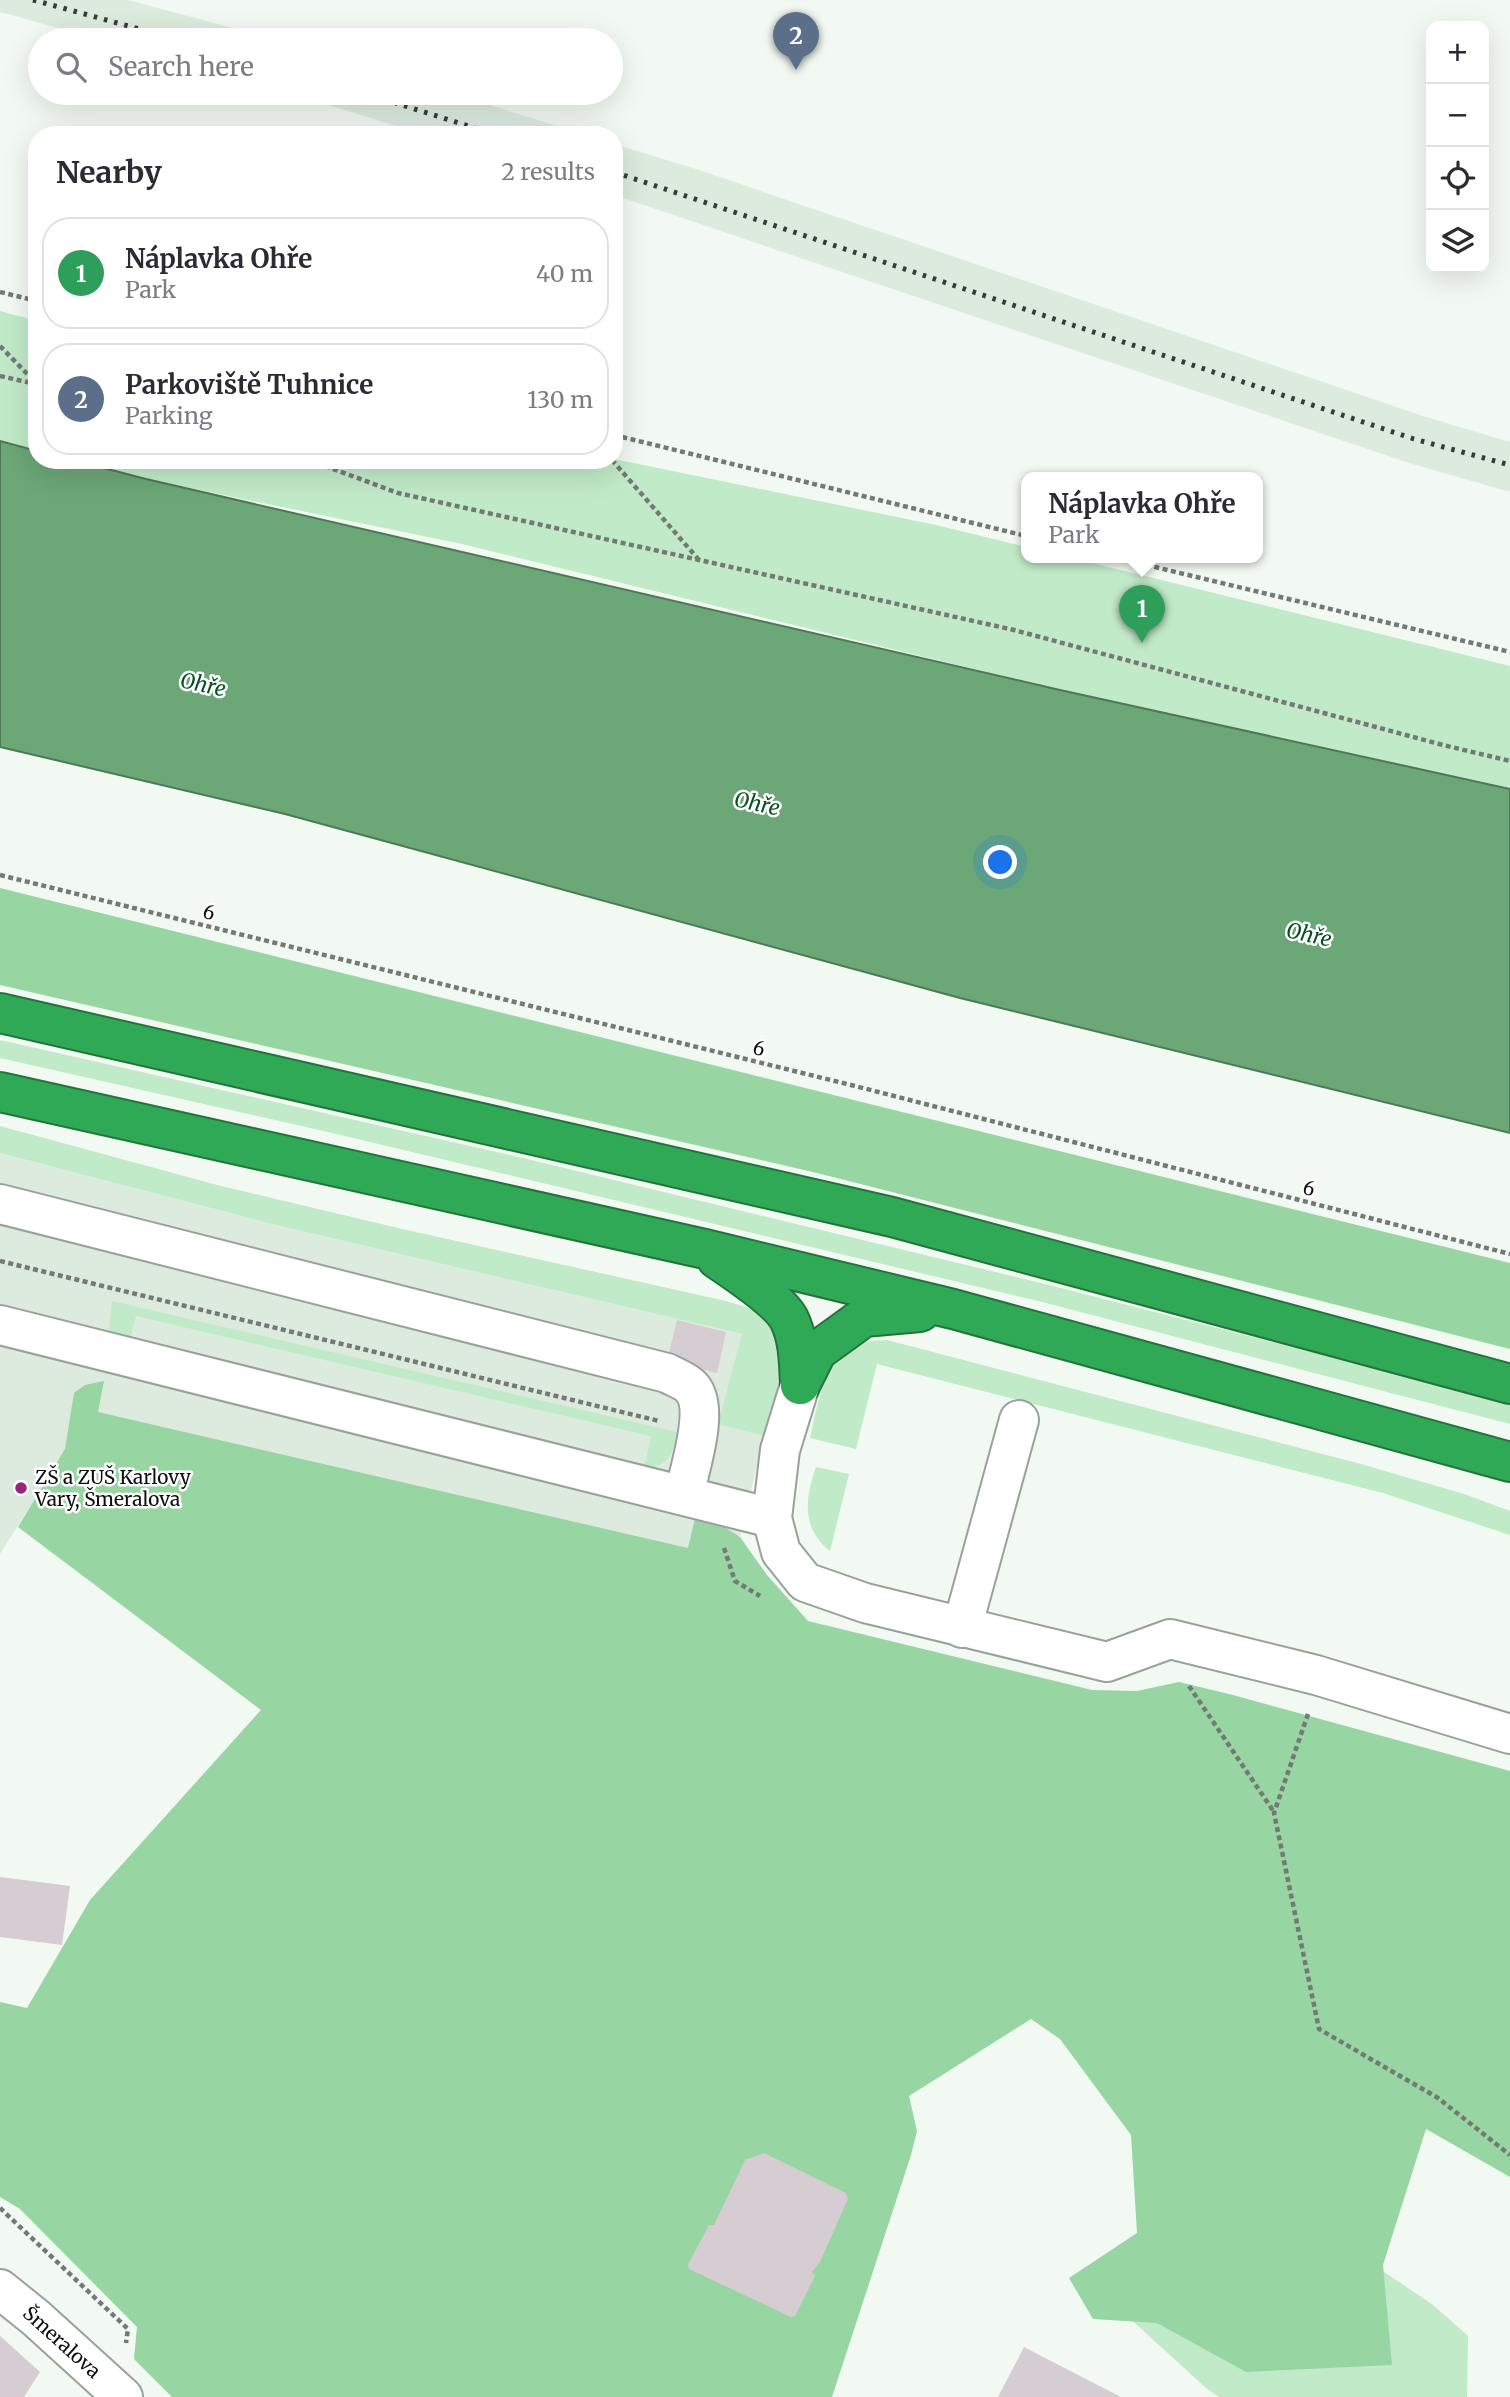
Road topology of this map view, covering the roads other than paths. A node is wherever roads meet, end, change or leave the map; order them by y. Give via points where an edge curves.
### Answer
1 (0, 1013) edge
2 (0, 1092) edge
3 (0, 1204) edge
4 (705, 1249) junction
5 (953, 1310) junction
6 (0, 1325) edge
7 (1510, 1384) edge
8 (800, 1385) junction
9 (1019, 1420) dead end
10 (1433, 1441) junction
11 (1510, 1462) edge
12 (1510, 1472) edge
13 (684, 1495) junction
14 (772, 1518) junction
15 (962, 1628) junction
16 (1510, 1734) edge
17 (0, 2288) edge
18 (123, 2397) edge

1 - 7 highway via 892,1217
2 - 4 highway
3 - 13 street via 667,1373 692,1387 698,1399 698,1430
4 - 5 highway
4 - 8 highway via 760,1290 788,1318 798,1346
5 - 8 highway via 864,1317 817,1351
5 - 10 highway
6 - 13 street
8 - 14 street via 780,1450
9 - 15 street
10 - 11 highway
10 - 12 highway
13 - 14 street
14 - 15 street via 781,1552 805,1582
15 - 16 street via 1107,1662 1170,1639 1316,1675
17 - 18 street, Šmeralova

